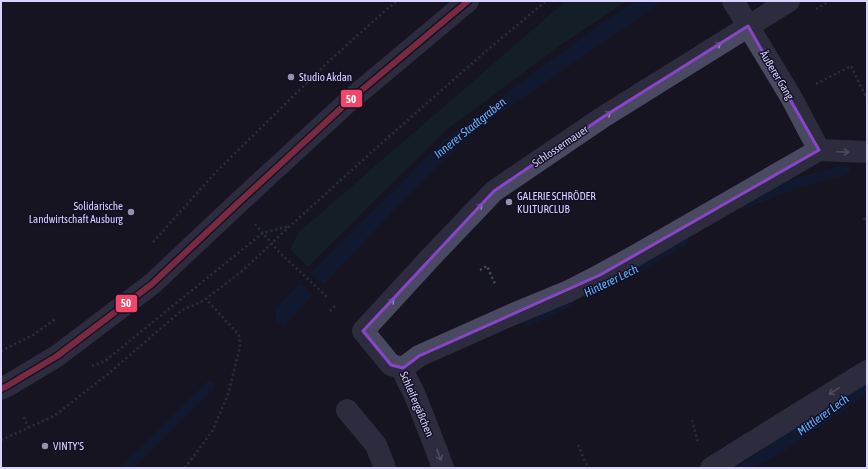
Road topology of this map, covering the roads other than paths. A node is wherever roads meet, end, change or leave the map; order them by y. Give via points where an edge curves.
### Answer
1 (468, 1) edge
2 (733, 1) edge
3 (789, 1) edge
4 (748, 26) junction
5 (819, 150) junction
6 (867, 152) edge
7 (363, 331) joint
8 (404, 368) junction
9 (867, 371) edge
10 (1, 389) edge
11 (347, 410) dead end
12 (385, 468) edge
13 (443, 468) edge
14 (712, 468) edge

1 - 10 street via 350,100 152,284 57,356
2 - 4 street, Äußerer Gang
3 - 4 street, Schlossermauer
4 - 5 street, Äußerer Gang via 791,97
7 -> 4 street, Schlossermauer via 494,191 603,117
5 -> 6 street
5 - 8 street via 600,275 419,356
7 - 8 street, Schleifergäßchen via 391,365
8 -> 13 street, Schleifergäßchen via 404,374
9 -> 14 street
11 - 12 street via 376,445

